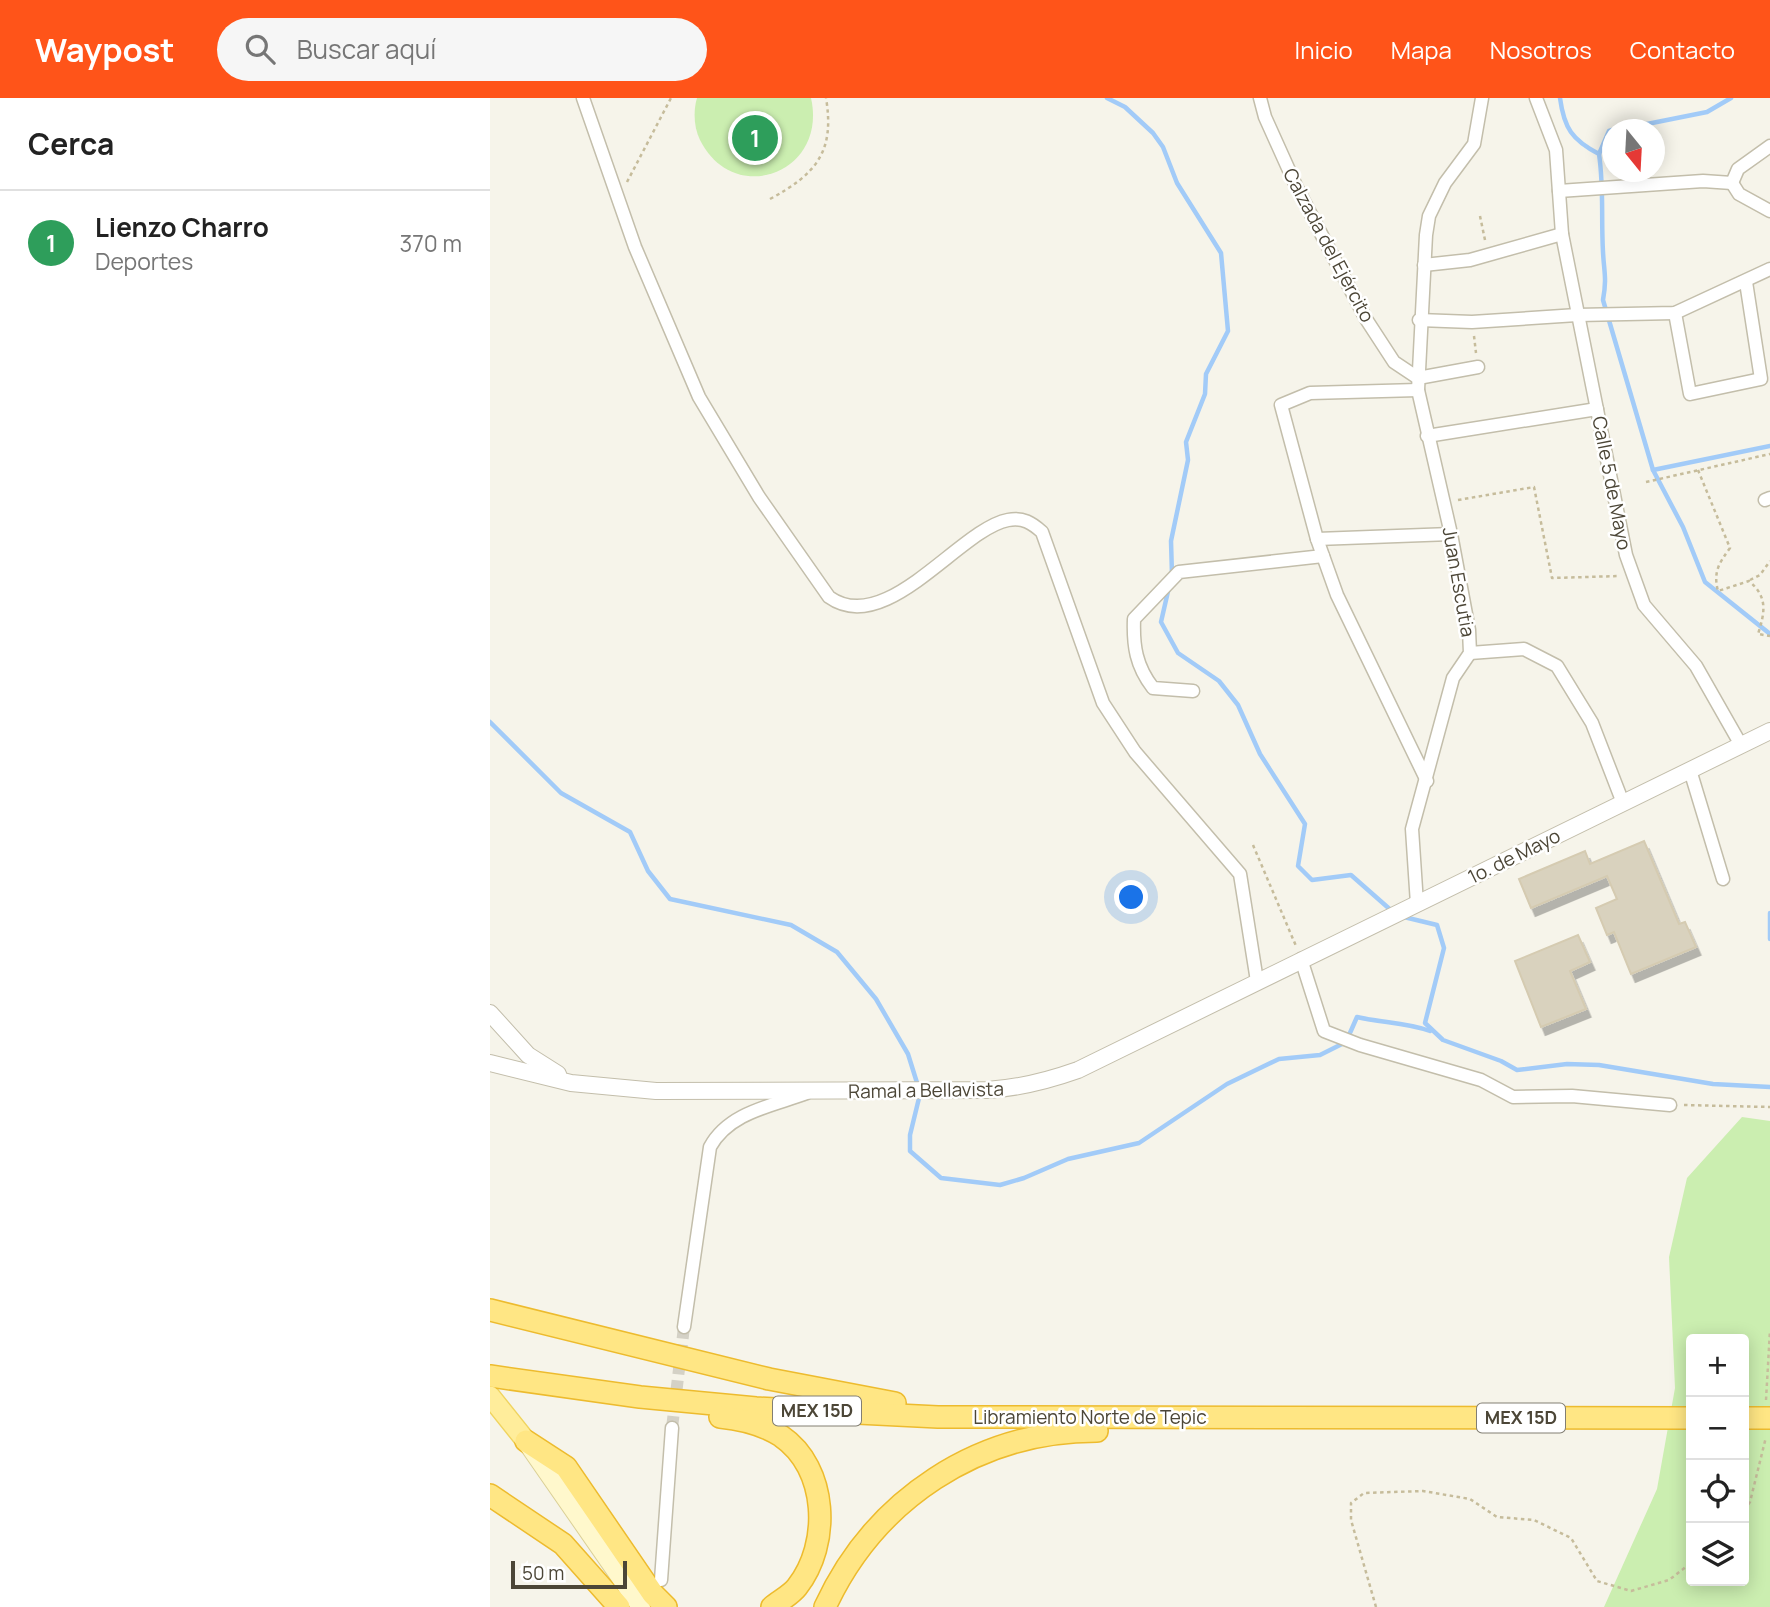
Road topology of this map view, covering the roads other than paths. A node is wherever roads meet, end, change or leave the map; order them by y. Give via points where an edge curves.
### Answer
1 (583, 98) edge
2 (1260, 98) edge
3 (1482, 98) edge
4 (1536, 98) edge
5 (1770, 146) edge
6 (1732, 183) junction
7 (1559, 191) junction
8 (1770, 211) edge
9 (1563, 234) junction
10 (1424, 265) junction
11 (1770, 269) edge
12 (1746, 282) junction
13 (1675, 313) junction
14 (1577, 315) junction
15 (1419, 320) junction
16 (1478, 367) road end
17 (1418, 384) junction
18 (1597, 409) junction
19 (1427, 436) junction
20 (1451, 534) junction
21 (1317, 540) junction
22 (1322, 556) junction
23 (1470, 653) junction
24 (1193, 691) dead end
25 (1756, 738) edge
26 (1690, 770) junction
27 (1427, 780) junction
28 (1623, 803) junction
29 (1723, 879) dead end
30 (1417, 904) junction
31 (1301, 959) junction
32 (1257, 981) junction
33 (490, 1013) edge
34 (490, 1063) edge
35 (571, 1083) junction
36 (814, 1091) junction
37 (1670, 1105) road end
38 (490, 1310) edge
39 (684, 1327) tunnel mouth
40 (490, 1376) edge
41 (573, 1388) junction
42 (490, 1396) edge
43 (1063, 1417) junction
44 (1686, 1418) edge
45 (1749, 1418) edge
46 (1767, 1418) edge
47 (1351, 1419) junction
48 (672, 1429) tunnel mouth
49 (526, 1441) junction
50 (490, 1494) edge
51 (661, 1580) dead end
52 (619, 1607) edge
53 (641, 1607) edge
54 (666, 1607) edge
55 (772, 1607) edge
56 (825, 1607) edge

1 - 32 street via 617,201 699,397 829,597 841,606 860,607 892,594 1008,520 1029,521 1042,532 1103,703 1135,752 1240,874
2 - 17 street, Calzada del Ejército via 1297,188 1366,319 1394,362
3 - 10 street, Juan Escutia via 1474,144 1445,183 1429,216
4 - 7 street, Calle 5 de Mayo via 1556,150
5 - 6 street via 1738,169
6 - 7 street
6 - 8 street via 1739,194
7 - 9 street, Calle 5 de Mayo
9 - 10 street via 1488,255
9 - 14 street, Calle 5 de Mayo
10 - 15 street, Juan Escutia
11 - 12 street
12 - 13 street
12 - 13 street via 1761,379 1690,394
13 - 14 street
14 - 15 street via 1472,322
14 - 18 street, Calle 5 de Mayo
15 - 17 street, Juan Escutia
16 - 17 street
17 - 19 street, Juan Escutia
17 - 21 street via 1310,393 1281,405
18 - 19 street
18 - 25 street, Calle 5 de Mayo via 1626,555 1644,605
19 - 20 street, Juan Escutia
20 - 21 street
20 - 23 street, Juan Escutia
21 - 22 street
22 - 24 street via 1179,572 1134,619 1133,647 1142,674 1153,688
22 - 27 street
23 - 27 street, Juan Escutia via 1453,678
23 - 28 street via 1524,649 1557,666 1592,723
25 - 26 street, 1o. de Mayo
26 - 28 street, 1o. de Mayo
26 - 29 street
27 - 30 street, Juan Escutia via 1412,829
28 - 30 street, 1o. de Mayo
30 - 31 street, 1o. de Mayo
31 - 32 street, 1o. de Mayo
31 - 37 street via 1324,1031 1481,1080 1513,1097 1572,1096
32 - 36 street, Ramal a Bellavista via 1077,1070 1018,1088
33 - 35 street via 528,1055
34 - 35 street, Ramal a Bellavista
35 - 36 street, Ramal a Bellavista via 656,1091
36 - 39 street via 737,1118 719,1130 710,1147
38 - 43 highway via 769,1379 889,1402 1047,1407
40 - 41 highway, Libramiento Norte de Tepic / MEX 15D
41 - 43 highway, Libramiento Norte de Tepic / MEX 15D via 755,1408
41 - 55 highway via 595,1405 740,1419 781,1436 808,1466 821,1505 816,1549 797,1587
42 - 49 main road
43 - 47 highway, Libramiento Norte de Tepic / MEX 15D
44 - 47 highway, Libramiento Norte de Tepic / MEX 15D
45 - 46 highway
47 - 56 highway via 1322,1433 1076,1431 1011,1441 955,1464 900,1503 863,1544
48 - 51 street
49 - 53 main road
49 - 54 highway via 566,1467
50 - 52 highway via 563,1544

